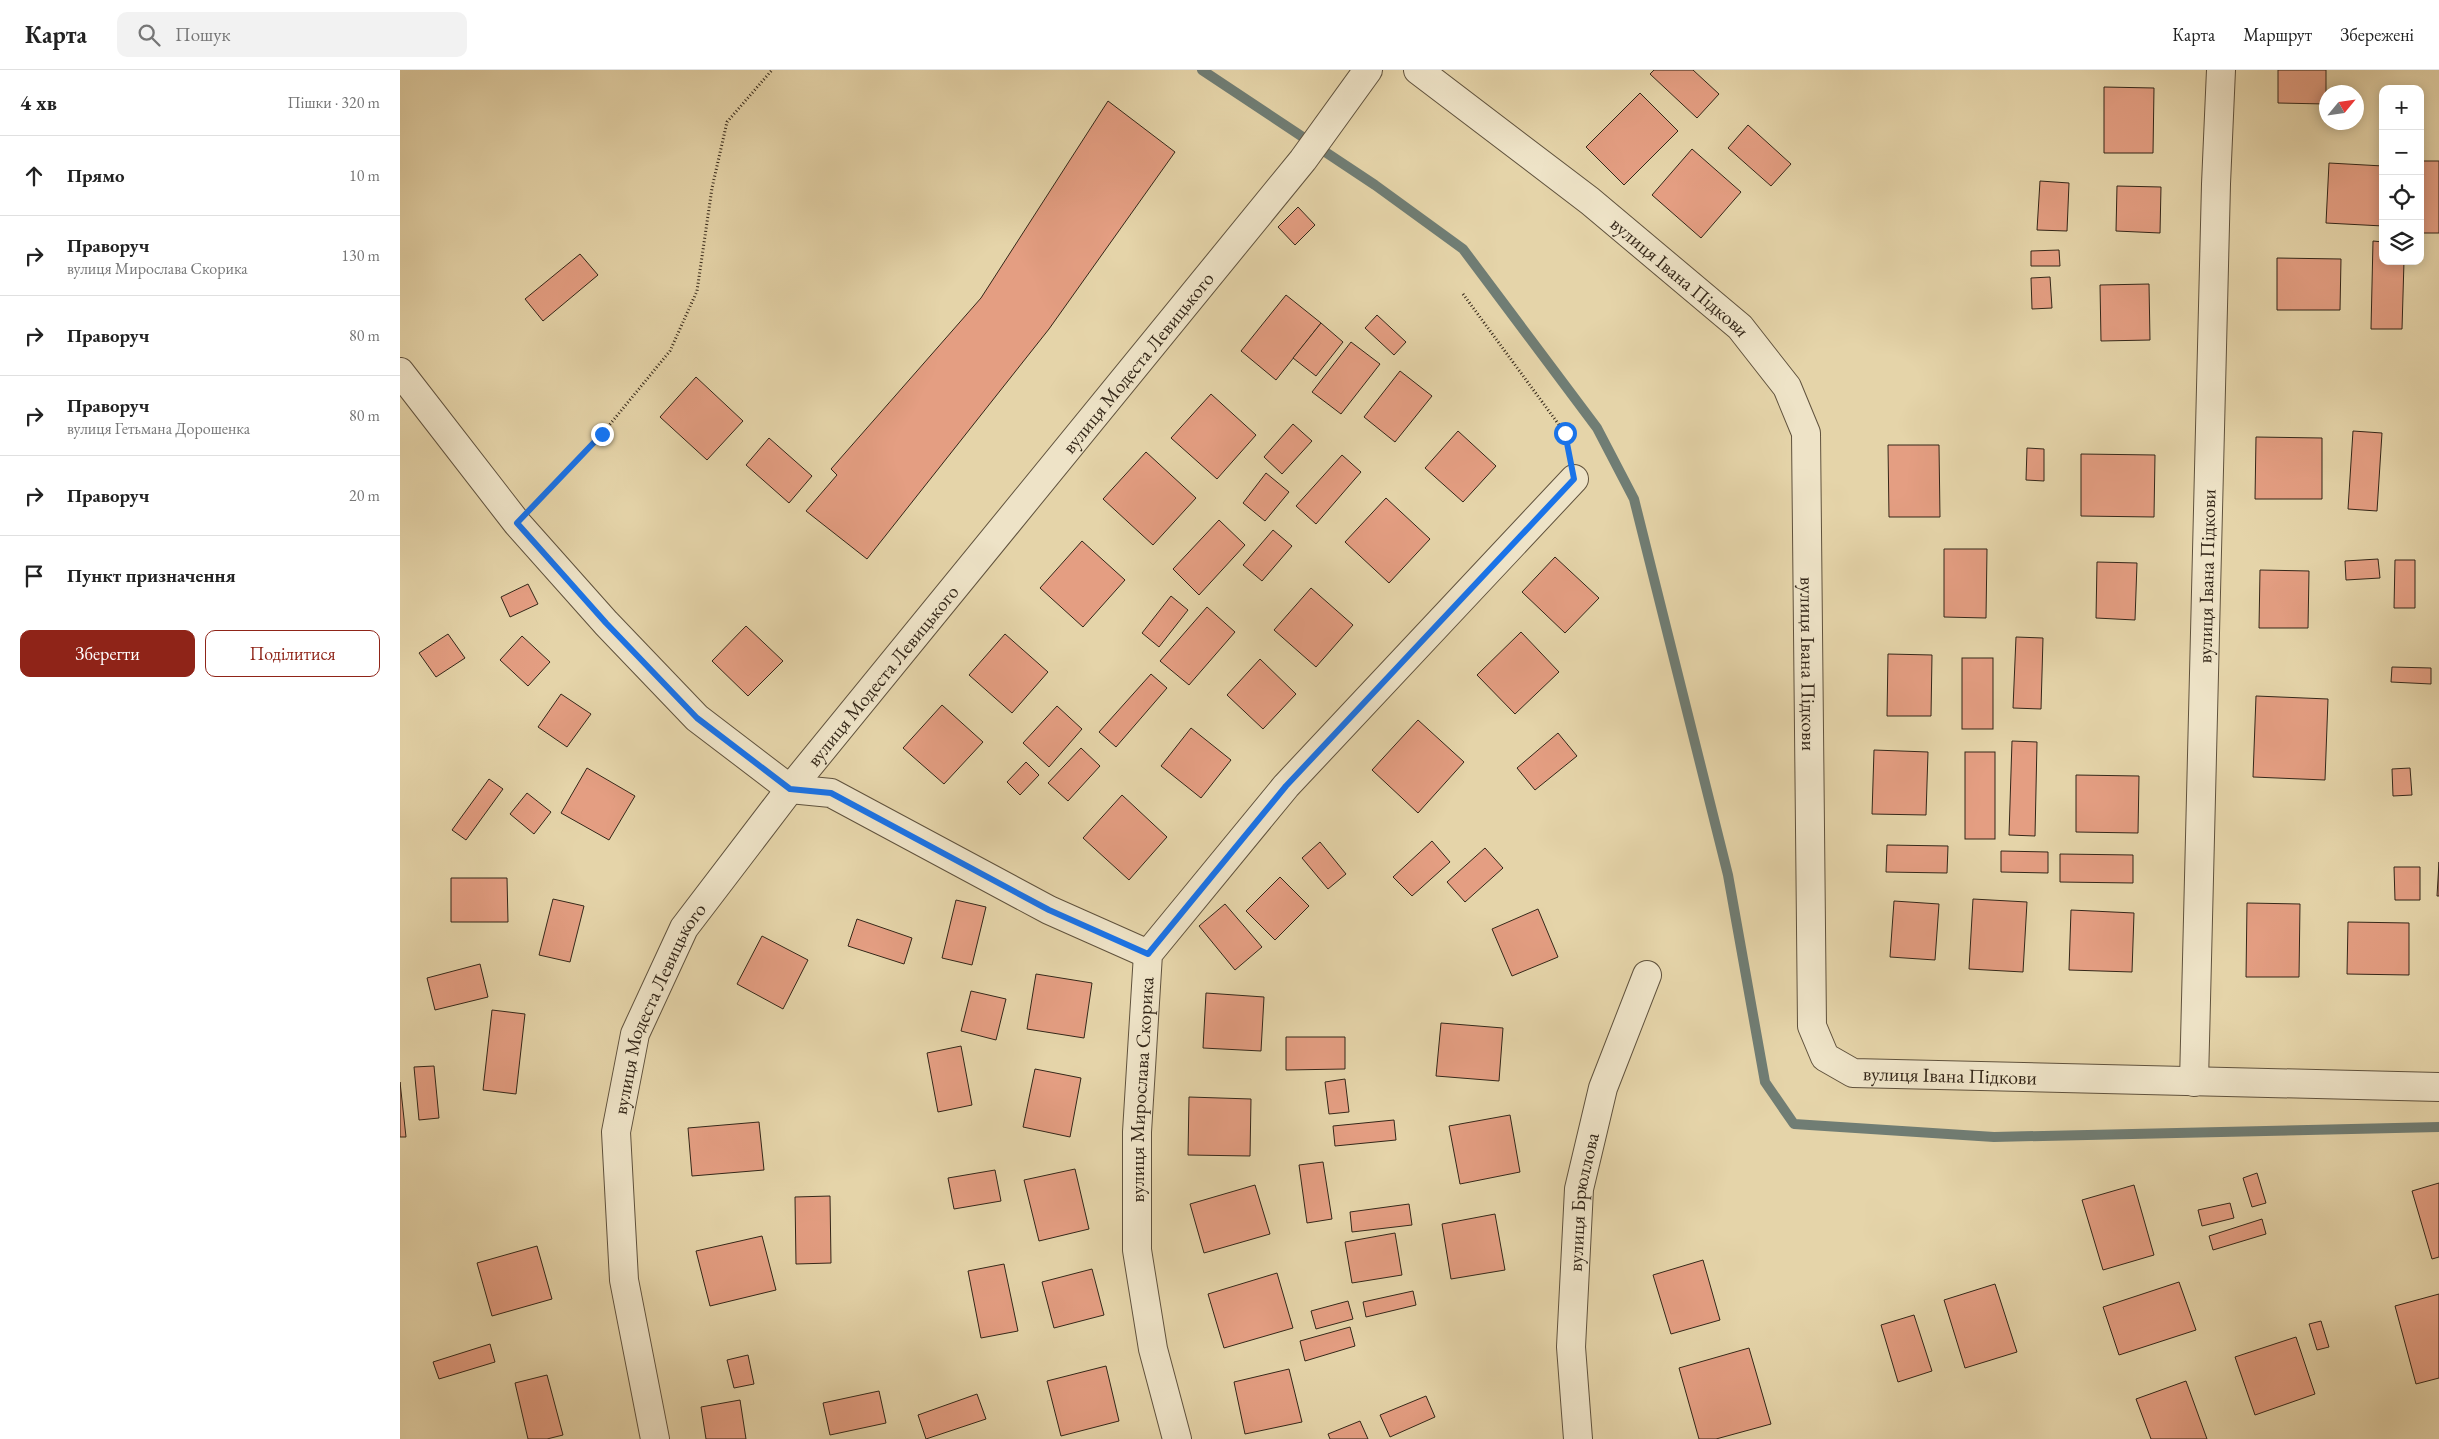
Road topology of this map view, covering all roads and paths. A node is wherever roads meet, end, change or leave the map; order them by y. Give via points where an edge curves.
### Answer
1 (772, 70) edge
2 (1368, 70) edge
3 (1418, 70) edge
4 (2221, 70) edge
5 (1462, 294) dead end
6 (400, 372) edge
7 (1574, 479) joint
8 (517, 523) junction
9 (790, 789) junction
10 (1148, 954) junction
11 (1647, 975) dead end
12 (2194, 1082) junction
13 (2439, 1087) edge
14 (655, 1439) edge
15 (1176, 1439) edge
16 (1578, 1439) edge

1 - 8 path via 727,122 712,188 697,291 670,351 602,434
2 - 9 street, вулиця Модеста Левицького via 1303,160
3 - 12 street, вулиця Івана Підкови via 1590,201 1740,327 1786,387 1806,433 1812,1026 1825,1058 1854,1073
4 - 12 street, вулиця Івана Підкови
5 - 7 path via 1565,433
6 - 8 street
7 - 10 street, вулиця Мирослава Скорика via 1286,786
8 - 9 street via 697,718
9 - 10 street via 831,793 1049,910
9 - 14 street, вулиця Модеста Левицького via 684,928 635,1034 616,1132 624,1280
10 - 15 street, вулиця Мирослава Скорика via 1136,1132 1137,1250 1153,1349
11 - 16 street, вулиця Брюллова via 1603,1088 1579,1189 1571,1347
12 - 13 street, вулиця Івана Підкови

